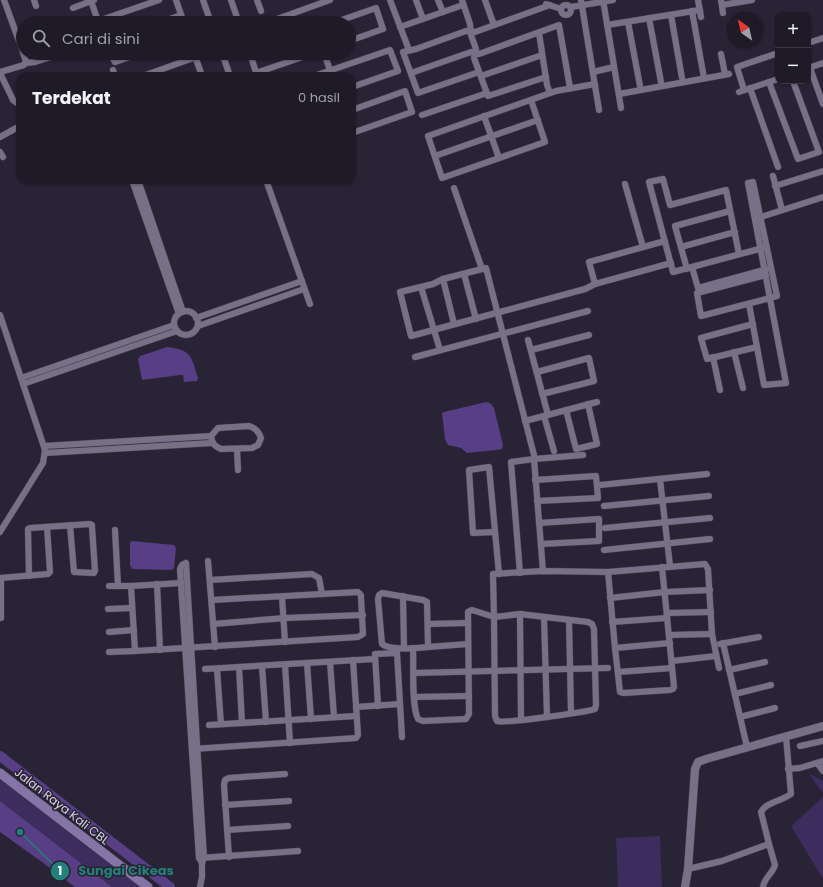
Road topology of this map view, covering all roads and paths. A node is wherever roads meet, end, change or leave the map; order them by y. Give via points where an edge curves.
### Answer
1 (4, 0) edge
2 (92, 0) edge
3 (159, 0) edge
4 (176, 0) edge
5 (203, 0) edge
6 (231, 0) edge
7 (265, 0) edge
8 (330, 0) edge
9 (390, 0) edge
10 (416, 0) edge
11 (438, 0) edge
12 (486, 0) edge
13 (613, 0) edge
14 (698, 0) edge
15 (752, 0) edge
16 (257, 1) edge
17 (603, 1) edge
18 (315, 2) edge
19 (462, 3) edge
20 (549, 3) edge
21 (582, 3) edge
22 (721, 3) edge
23 (73, 8) dead end
24 (700, 10) junction
25 (261, 11) dead end
26 (692, 11) junction
27 (443, 12) junction
28 (723, 13) dead end
29 (671, 15) junction
30 (97, 16) edge
31 (113, 16) edge
32 (181, 16) edge
33 (209, 16) edge
34 (237, 16) edge
35 (282, 16) edge
36 (354, 16) edge
37 (701, 17) dead end
38 (649, 18) junction
39 (423, 19) junction
40 (628, 22) junction
41 (493, 24) junction
42 (400, 26) junction
43 (607, 26) junction
44 (16, 27) edge
45 (470, 30) junction
46 (539, 33) junction
47 (823, 38) edge
48 (356, 39) edge
49 (811, 42) edge
50 (409, 50) junction
51 (475, 53) junction
52 (542, 54) junction
53 (721, 54) dead end
54 (775, 54) edge
55 (25, 60) edge
56 (41, 60) edge
57 (183, 60) edge
58 (197, 60) edge
59 (224, 60) edge
60 (252, 60) edge
61 (295, 60) edge
62 (326, 60) edge
63 (26, 63) junction
64 (823, 63) edge
65 (614, 67) junction
66 (811, 67) edge
67 (153, 72) edge
68 (201, 72) edge
69 (229, 72) edge
70 (256, 72) edge
71 (262, 72) edge
72 (331, 72) edge
73 (334, 72) edge
74 (592, 72) junction
75 (0, 73) edge
76 (410, 73) junction
77 (811, 73) edge
78 (480, 74) junction
79 (546, 76) junction
80 (703, 76) junction
81 (682, 78) junction
82 (775, 79) edge
83 (661, 82) junction
84 (769, 82) junction
85 (595, 84) junction
86 (794, 84) edge
87 (356, 86) edge
88 (640, 86) junction
89 (570, 88) junction
90 (744, 90) junction
91 (618, 92) junction
92 (487, 93) junction
93 (550, 93) junction
94 (531, 100) junction
95 (823, 101) edge
96 (16, 103) edge
97 (621, 108) dead end
98 (356, 109) edge
99 (599, 110) dead end
100 (422, 115) dead end
101 (484, 116) junction
102 (538, 120) junction
103 (16, 128) edge
104 (356, 132) edge
105 (0, 137) edge
106 (491, 137) junction
107 (435, 156) junction
108 (499, 158) junction
109 (778, 167) dead end
110 (823, 171) edge
111 (773, 176) dead end
112 (133, 184) edge
113 (139, 184) edge
114 (267, 184) edge
115 (624, 184) dead end
116 (775, 186) junction
117 (454, 188) dead end
118 (823, 197) edge
119 (730, 210) junction
120 (782, 210) junction
121 (761, 216) junction
122 (735, 232) junction
123 (665, 241) junction
124 (643, 247) junction
125 (681, 247) junction
126 (763, 247) junction
127 (739, 254) junction
128 (671, 263) junction
129 (689, 268) junction
130 (482, 270) junction
131 (767, 271) junction
132 (464, 274) junction
133 (442, 279) junction
134 (302, 282) junction
135 (595, 284) junction
136 (421, 287) junction
137 (304, 289) junction
138 (770, 298) junction
139 (310, 304) dead end
140 (749, 304) junction
141 (588, 311) dead end
142 (181, 313) junction
143 (497, 313) junction
144 (0, 315) edge
145 (196, 318) junction
146 (476, 319) junction
147 (454, 324) junction
148 (753, 324) junction
149 (198, 326) junction
150 (176, 328) junction
151 (434, 330) junction
152 (502, 334) junction
153 (589, 335) dead end
154 (528, 340) dead end
155 (757, 347) junction
156 (440, 350) junction
157 (531, 350) junction
158 (734, 352) junction
159 (415, 357) dead end
160 (713, 357) junction
161 (537, 372) junction
162 (22, 381) junction
163 (743, 388) dead end
164 (720, 390) dead end
165 (542, 394) junction
166 (597, 402) dead end
167 (588, 404) junction
168 (566, 410) junction
169 (546, 415) junction
170 (525, 420) junction
171 (211, 436) junction
172 (133, 440) junction
173 (212, 443) junction
174 (44, 446) junction
175 (133, 448) junction
176 (237, 448) junction
177 (554, 451) dead end
178 (45, 453) junction
179 (584, 455) dead end
180 (534, 457) junction
181 (238, 470) dead end
182 (707, 474) dead end
183 (660, 479) junction
184 (536, 480) junction
185 (600, 485) dead end
186 (709, 496) dead end
187 (662, 500) junction
188 (537, 501) junction
189 (604, 506) dead end
190 (710, 518) dead end
191 (665, 522) junction
192 (539, 523) junction
193 (70, 525) junction
194 (48, 527) junction
195 (605, 528) dead end
196 (115, 530) dead end
197 (0, 532) edge
198 (494, 532) junction
199 (710, 539) dead end
200 (541, 544) junction
201 (667, 544) junction
202 (604, 550) dead end
203 (208, 561) dead end
204 (670, 566) junction
205 (662, 567) junction
206 (543, 571) junction
207 (608, 572) junction
208 (520, 573) junction
209 (499, 574) junction
210 (29, 576) junction
211 (0, 578) edge
212 (210, 580) junction
213 (181, 583) junction
214 (157, 584) junction
215 (109, 586) dead end
216 (118, 586) junction
217 (131, 586) junction
218 (710, 590) junction
219 (665, 592) junction
220 (322, 594) junction
221 (403, 596) junction
222 (282, 597) junction
223 (610, 598) junction
224 (212, 600) junction
225 (1, 608) edge
226 (132, 608) junction
227 (108, 609) dead end
228 (711, 612) junction
229 (520, 614) junction
230 (362, 615) junction
231 (667, 616) junction
232 (494, 617) junction
233 (544, 617) junction
234 (2, 618) dead end
235 (284, 618) junction
236 (569, 620) junction
237 (468, 622) junction
238 (612, 622) junction
239 (214, 624) junction
240 (428, 624) junction
241 (134, 630) junction
242 (109, 632) dead end
243 (712, 634) junction
244 (669, 635) junction
245 (759, 637) dead end
246 (285, 642) junction
247 (670, 643) junction
248 (723, 643) junction
249 (468, 644) junction
250 (714, 646) junction
251 (215, 647) junction
252 (428, 647) junction
253 (404, 648) junction
254 (413, 648) junction
255 (615, 648) junction
256 (188, 649) junction
257 (160, 650) junction
258 (135, 651) junction
259 (109, 652) dead end
260 (716, 656) junction
261 (375, 659) junction
262 (353, 660) junction
263 (330, 662) junction
264 (765, 662) dead end
265 (307, 663) junction
266 (672, 664) junction
267 (285, 665) junction
268 (262, 666) junction
269 (239, 667) junction
270 (595, 668) junction
271 (608, 668) dead end
272 (719, 668) dead end
273 (217, 669) junction
274 (570, 669) junction
275 (205, 670) dead end
276 (521, 670) junction
277 (545, 670) junction
278 (729, 670) junction
279 (494, 671) junction
280 (469, 672) junction
281 (618, 672) junction
282 (414, 673) junction
283 (771, 685) dead end
284 (735, 694) junction
285 (470, 696) junction
286 (414, 697) junction
287 (400, 704) junction
288 (378, 706) junction
289 (356, 707) junction
290 (775, 708) dead end
291 (571, 713) junction
292 (356, 716) junction
293 (334, 717) junction
294 (547, 717) junction
295 (740, 717) junction
296 (311, 719) junction
297 (289, 720) junction
298 (521, 720) junction
299 (266, 722) junction
300 (242, 723) junction
301 (221, 724) junction
302 (209, 725) dead end
303 (823, 726) edge
304 (786, 736) junction
305 (402, 737) dead end
306 (823, 741) edge
307 (290, 743) junction
308 (800, 746) dead end
309 (747, 747) junction
310 (194, 749) junction
311 (820, 762) edge
312 (788, 769) junction
313 (823, 771) edge
314 (0, 773) edge
315 (285, 774) dead end
316 (289, 801) dead end
317 (225, 805) junction
318 (288, 826) dead end
319 (227, 830) junction
320 (769, 844) junction
321 (298, 851) dead end
322 (228, 857) junction
323 (201, 860) junction
324 (688, 869) junction
325 (148, 887) edge
326 (200, 887) edge
327 (685, 887) edge
328 (763, 887) edge

1 - 44 street
2 - 23 street
2 - 30 street
3 - 31 street
4 - 32 street
5 - 33 street
6 - 34 street
7 - 16 street
8 - 18 street
9 - 42 street
10 - 39 street
11 - 27 street
12 - 41 street
13 - 17 street
14 - 24 street
15 - 22 street
16 - 25 street
17 - 21 street
17 - 43 street
18 - 35 street
19 - 27 street
19 - 45 street
20 - 21 street via 561,9 565,4 570,7
20 - 41 street
21 - 74 street
22 - 28 street
24 - 26 street
24 - 37 street
26 - 29 street
26 - 80 street
27 - 39 street
29 - 38 street
29 - 81 street
36 - 48 street via 376,8 383,29
38 - 40 street
38 - 83 street
39 - 42 street
40 - 43 street
40 - 88 street
41 - 45 street
42 - 50 street
43 - 65 street
45 - 50 street via 465,28 422,42
45 - 51 street
46 - 51 street via 479,54
46 - 52 street
46 - 89 street via 559,25
47 - 49 street
50 - 76 street via 403,52
51 - 76 street via 471,52
51 - 78 street via 474,58
52 - 78 street
52 - 79 street
53 - 80 street via 727,74
54 - 90 street via 737,67
55 - 63 street
56 - 63 street
57 - 67 street
58 - 68 street
59 - 69 street
60 - 70 street
61 - 71 street
62 - 72 street
63 - 75 street
64 - 66 street
65 - 74 street
65 - 91 street
73 - 87 street via 390,50 398,71
74 - 85 street
75 - 96 street
76 - 78 street via 418,93
77 - 95 street
78 - 92 street
79 - 92 street via 488,96
79 - 93 street
80 - 81 street
80 - 91 street
81 - 83 street
82 - 84 street
83 - 88 street
84 - 86 street via 798,159 819,152
84 - 90 street
85 - 89 street
85 - 99 street
88 - 91 street
89 - 93 street
90 - 109 street
91 - 97 street
92 - 100 street
93 - 94 street
94 - 101 street
94 - 102 street
98 - 104 street via 405,91 412,112
101 - 106 street
101 - 107 street via 428,136
102 - 106 street
102 - 108 street via 545,142
103 - 105 street
106 - 107 street
106 - 108 street
107 - 108 street via 442,178
110 - 116 street
111 - 116 street
112 - 142 street
113 - 142 street
114 - 134 street
115 - 124 street
116 - 120 street
117 - 130 street
118 - 120 street
119 - 122 street
119 - 123 street via 726,190 670,205 663,179 649,182
119 - 125 street via 676,226
120 - 121 street
121 - 126 street
121 - 126 street via 753,182 748,183
122 - 125 street
122 - 127 street
123 - 124 street
123 - 128 street
124 - 135 street via 589,262
125 - 129 street
126 - 127 street
126 - 131 street
127 - 129 street
128 - 129 street via 673,272
128 - 135 street
129 - 131 street via 698,288
130 - 132 street
130 - 143 street via 486,268
131 - 138 street via 777,296
131 - 140 street via 697,293 701,316
132 - 133 street
132 - 146 street
133 - 136 street
133 - 147 street
134 - 137 street
134 - 145 street
135 - 143 street
136 - 151 street
136 - 151 street via 400,292 411,336
137 - 139 street
137 - 149 street
138 - 140 street
138 - 155 street via 786,383 764,385
140 - 148 street
141 - 152 street
142 - 145 street via 188,312
142 - 150 street via 174,321
143 - 146 street
143 - 152 street
144 - 162 street
145 - 149 street
146 - 147 street
147 - 151 street
148 - 155 street
148 - 160 street via 701,338 707,359
149 - 150 street via 191,334 181,334
150 - 162 street
151 - 156 street
152 - 156 street
152 - 170 street
153 - 157 street
154 - 157 street
155 - 158 street
156 - 159 street
157 - 161 street
158 - 160 street
158 - 163 street
160 - 164 street
161 - 165 street
161 - 165 street via 589,358 594,380
162 - 174 street
165 - 169 street
166 - 167 street
167 - 168 street
167 - 168 street via 597,444 576,449
168 - 169 street
169 - 170 street
169 - 177 street
170 - 180 street
171 - 172 street
171 - 173 street
171 - 176 street via 218,428 255,428 261,438 258,445 252,448
172 - 174 street
172 - 175 street
173 - 175 street
173 - 176 street via 221,449
174 - 178 street
175 - 178 street
176 - 181 street
178 - 197 street via 43,463
179 - 180 street
180 - 184 street
180 - 208 street via 511,462
182 - 183 street
183 - 185 street
183 - 187 street
184 - 188 street
184 - 188 street via 596,476 598,498
186 - 187 street
187 - 189 street
187 - 191 street
188 - 192 street
190 - 191 street
191 - 195 street
191 - 201 street
192 - 200 street
192 - 200 street via 599,519 599,541
193 - 193 street via 92,525 94,573 74,572
193 - 194 street
194 - 210 street via 50,572
194 - 210 street via 30,528 27,531
196 - 216 street
198 - 198 street via 473,533 469,470 489,467
198 - 209 street
199 - 201 street
200 - 206 street
201 - 202 street
201 - 204 street
203 - 212 street
204 - 205 street
204 - 218 street via 706,565
205 - 207 street
205 - 219 street
206 - 207 street
206 - 208 street
207 - 223 street
208 - 209 street
209 - 232 street via 493,574
210 - 211 street
211 - 225 street
212 - 220 street via 312,574 319,578
212 - 224 street
213 - 214 street
213 - 256 street
213 - 256 street via 180,569 186,563
214 - 217 street
214 - 257 street
215 - 216 street
216 - 217 street
217 - 226 street
218 - 219 street
218 - 228 street
219 - 223 street
219 - 231 street
220 - 222 street
220 - 230 street via 358,592 361,595
221 - 240 street via 427,602
221 - 253 street
221 - 253 street via 382,593 378,599 380,641 386,646
222 - 224 street
222 - 235 street
223 - 238 street
224 - 239 street
225 - 234 street
226 - 227 street
226 - 241 street
228 - 231 street
228 - 243 street
229 - 232 street
229 - 233 street
229 - 276 street
230 - 235 street
230 - 246 street via 363,631 360,637
231 - 238 street
231 - 244 street
232 - 237 street via 470,610
232 - 279 street
233 - 236 street
233 - 277 street
235 - 239 street
235 - 246 street
236 - 270 street via 588,622 593,626
236 - 274 street
237 - 240 street
237 - 249 street
238 - 255 street
239 - 251 street
240 - 252 street
241 - 242 street
241 - 258 street
243 - 244 street
243 - 250 street
244 - 247 street
245 - 248 street
246 - 251 street
247 - 255 street
247 - 266 street
248 - 250 street
248 - 278 street
249 - 252 street
249 - 280 street
250 - 260 street
251 - 256 street
252 - 254 street
253 - 254 street
254 - 282 street
255 - 281 street
256 - 257 street
256 - 310 street
257 - 258 street
258 - 259 street
260 - 266 street
260 - 272 street
261 - 262 street
261 - 287 street via 375,654 397,653
261 - 288 street
262 - 263 street
262 - 289 street
263 - 265 street
263 - 293 street
264 - 278 street
265 - 267 street
265 - 296 street
266 - 281 street
266 - 281 street via 673,689 622,693 619,688
267 - 268 street
267 - 297 street
268 - 269 street
268 - 299 street
269 - 273 street
269 - 300 street
270 - 271 street
270 - 274 street
270 - 291 street via 596,707
273 - 275 street
273 - 301 street
274 - 277 street
274 - 291 street
276 - 277 street
276 - 279 street
276 - 298 street
277 - 294 street
278 - 284 street
279 - 280 street
279 - 298 street via 497,721 502,723
280 - 282 street
280 - 285 street
282 - 286 street
283 - 284 street
284 - 295 street
285 - 286 street
285 - 286 street via 469,714 466,719 423,721 417,717
287 - 288 street
287 - 305 street
288 - 289 street
289 - 292 street
290 - 295 street
291 - 294 street
292 - 293 street
292 - 307 street via 358,735 354,739
293 - 296 street
294 - 298 street
295 - 309 street
296 - 297 street
297 - 299 street
297 - 307 street
299 - 300 street
300 - 301 street
301 - 302 street
303 - 304 street
304 - 309 street
304 - 312 street
306 - 308 street
307 - 310 street
309 - 324 street via 701,760 696,765
310 - 323 street
311 - 312 street
311 - 313 street
312 - 320 street via 791,794 763,808 761,812
314 - 325 main road, Jalan Raya Kali CBL
315 - 317 street via 227,779 224,785
316 - 317 street
317 - 319 street
318 - 319 street
319 - 322 street
320 - 324 street via 722,861
320 - 328 street via 775,865
321 - 322 street
322 - 323 street
323 - 326 street
324 - 327 street

